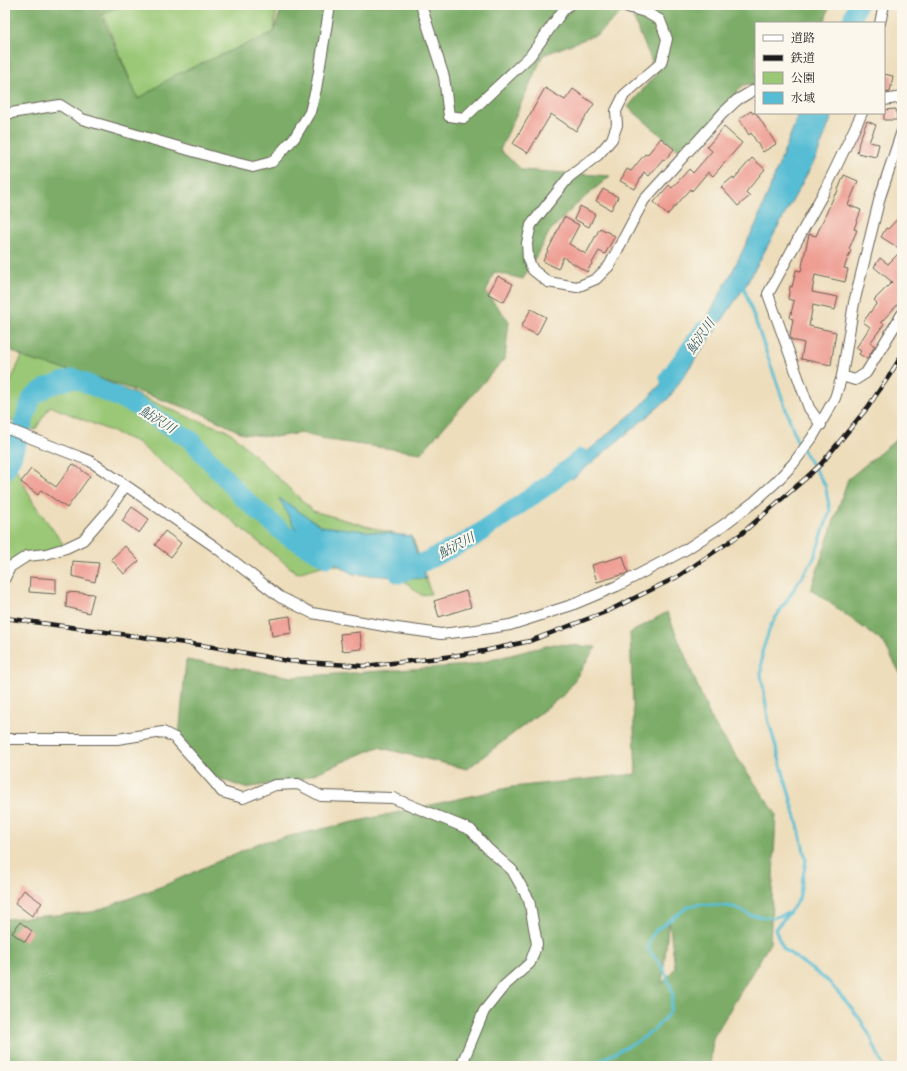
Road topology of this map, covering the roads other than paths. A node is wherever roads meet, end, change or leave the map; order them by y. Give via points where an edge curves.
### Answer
1 (330, 5) edge
2 (421, 5) edge
3 (569, 5) edge
4 (621, 5) edge
5 (884, 5) edge
6 (880, 22) edge
7 (755, 90) edge
8 (902, 97) edge
9 (885, 100) edge
10 (5, 114) edge
11 (862, 114) edge
12 (902, 131) edge
13 (902, 314) edge
14 (842, 376) junction
15 (821, 424) junction
16 (5, 428) edge
17 (125, 486) junction
18 (5, 578) edge
19 (5, 739) edge
20 (461, 1066) edge

1 - 10 street via 310,112 295,137 272,162 252,167 220,159 82,119 60,105
2 - 3 street via 444,77 449,116 464,118 530,56
4 - 7 street via 645,12 660,20 667,39 661,63 624,95 616,111 617,125 612,139 598,155 569,177 532,225 527,242 528,260 533,270 548,282 577,287 596,279 609,266 644,200 737,100
5 - 6 street
8 - 9 street
11 - 15 street via 825,190 768,294 808,408
12 - 14 street via 880,197 854,303
13 - 14 street via 866,373 855,380
14 - 15 street via 835,398
15 - 17 street via 793,464 775,483 722,526 685,550 617,586 572,605 510,625 441,634 312,613 280,597 214,546
16 - 17 street via 90,460
17 - 18 street via 109,510 83,540 46,554 27,556 10,567
19 - 20 street via 117,739 163,732 175,738 222,792 243,798 275,785 298,784 321,796 393,798 471,830 512,870 529,900 537,944 530,963 504,986 484,1011

